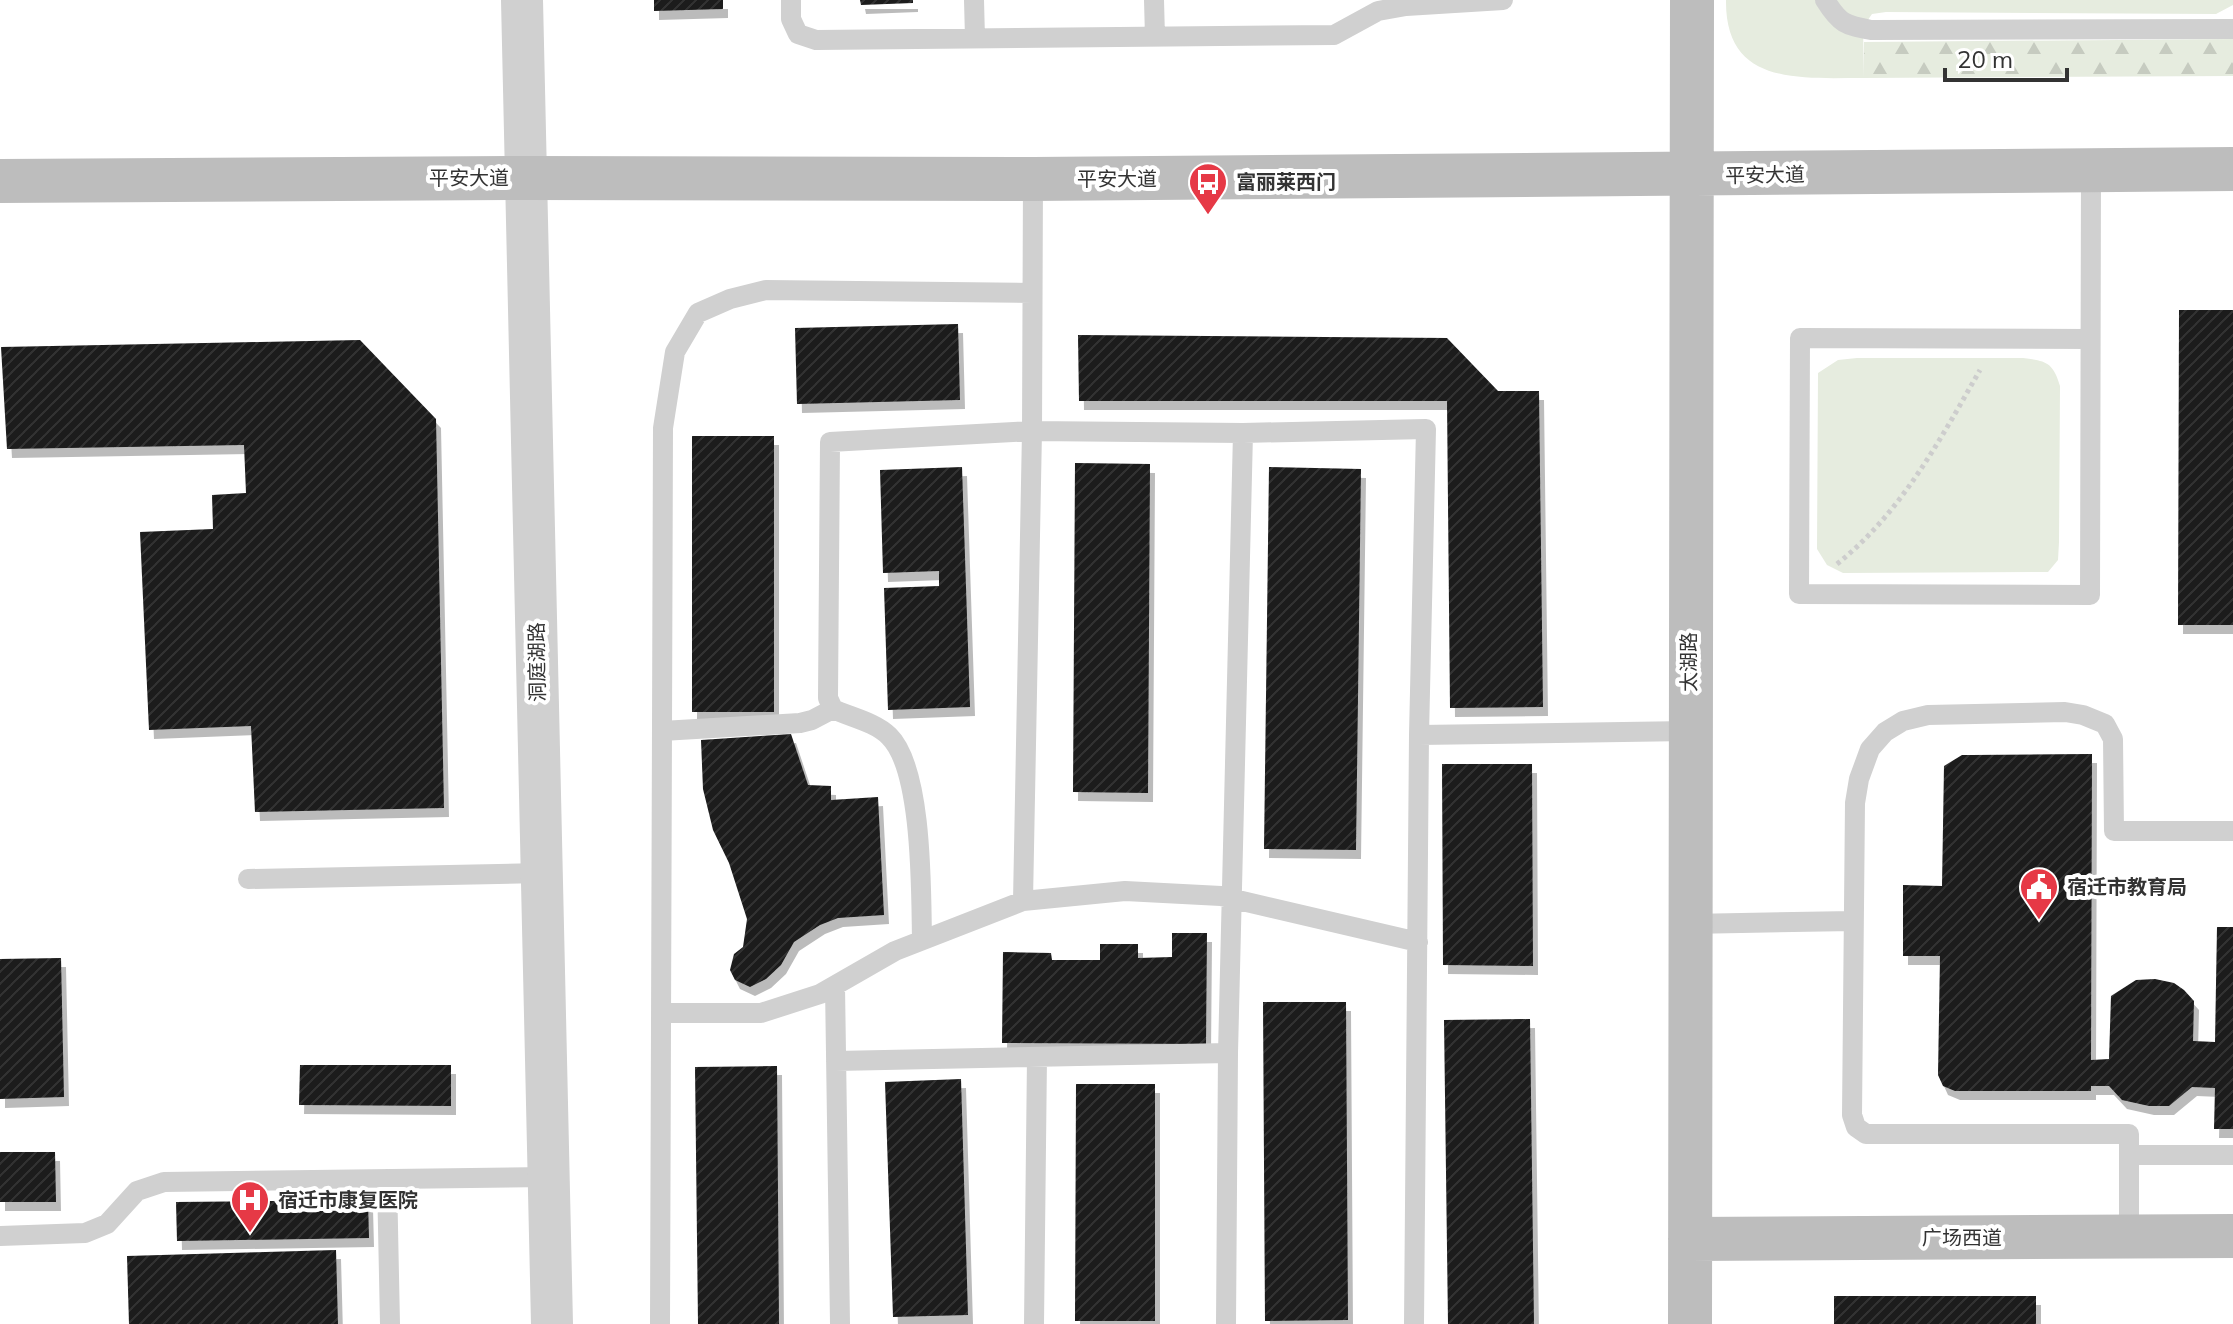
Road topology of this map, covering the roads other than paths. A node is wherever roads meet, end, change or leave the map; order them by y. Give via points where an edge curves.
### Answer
1 (522, 0) edge
2 (791, 0) edge
3 (974, 0) edge
4 (1154, 0) edge
5 (1503, 0) edge
6 (1692, 0) edge
7 (1825, 0) edge
8 (1363, 10) edge
9 (2233, 29) edge
10 (1155, 37) junction
11 (975, 38) junction
12 (2233, 169) edge
13 (2091, 171) junction
14 (1691, 175) junction
15 (526, 178) junction
16 (1033, 179) junction
17 (0, 181) edge
18 (1032, 293) junction
19 (2089, 339) junction
20 (1032, 431) junction
21 (1243, 433) junction
22 (833, 709) junction
23 (662, 731) junction
24 (1689, 731) junction
25 (1419, 735) junction
26 (2233, 831) edge
27 (541, 873) junction
28 (248, 879) dead end
29 (1233, 899) junction
30 (1023, 901) junction
31 (1853, 921) junction
32 (1689, 924) junction
33 (922, 940) junction
34 (1418, 942) junction
35 (835, 986) junction
36 (661, 1013) junction
37 (1228, 1053) junction
38 (1037, 1057) junction
39 (836, 1061) junction
40 (2129, 1155) junction
41 (2233, 1155) edge
42 (548, 1177) junction
43 (387, 1179) junction
44 (0, 1236) edge
45 (2233, 1236) edge
46 (2129, 1237) junction
47 (1690, 1239) junction
48 (390, 1324) edge
49 (552, 1324) edge
50 (660, 1324) edge
51 (840, 1324) edge
52 (1034, 1324) edge
53 (1226, 1324) edge
54 (1414, 1324) edge
55 (1690, 1324) edge

1 - 15 street, 洞庭湖路
2 - 11 lane via 798,34 816,40
3 - 11 lane
4 - 10 lane
5 - 8 lane
6 - 14 street, 太湖路
7 - 9 lane via 1845,25 1871,30
8 - 10 lane via 1334,35
10 - 11 lane
12 - 13 street, 平安大道
13 - 14 street, 平安大道
13 - 19 lane
14 - 16 street, 平安大道
14 - 24 street, 太湖路
15 - 16 street, 平安大道
15 - 17 street, 平安大道
15 - 27 street, 洞庭湖路
16 - 18 lane
18 - 20 lane
18 - 23 lane via 766,290 698,313 675,352 663,428
19 - 19 lane via 1800,338 1799,594 2090,595
20 - 21 lane
20 - 22 lane via 830,442 828,698
20 - 30 lane
21 - 25 lane via 1426,429
21 - 29 lane
22 - 23 lane via 800,723
22 - 33 lane via 889,736 901,757 912,788
23 - 36 lane
24 - 25 lane
24 - 32 street, 太湖路
25 - 34 lane
26 - 31 lane via 2114,831 2113,739 2105,724 2083,715 1928,715 1885,732 1870,749 1859,779
27 - 28 lane
27 - 42 street, 洞庭湖路
29 - 30 lane via 1125,891
29 - 34 lane
29 - 37 lane
30 - 33 lane
31 - 32 lane
31 - 40 lane via 1856,1127 1866,1134 2129,1134
32 - 47 street, 太湖路
33 - 35 lane
34 - 54 lane
35 - 36 lane via 761,1013
35 - 39 lane
36 - 50 lane
37 - 38 lane
37 - 53 lane
38 - 39 lane
38 - 52 lane
39 - 51 lane
40 - 41 lane
40 - 46 lane
42 - 43 lane
42 - 49 street, 洞庭湖路
43 - 44 lane via 164,1182 137,1191 107,1224 85,1233
43 - 48 lane
45 - 46 street, 广场西道
46 - 47 street, 广场西道
47 - 55 street, 太湖路

